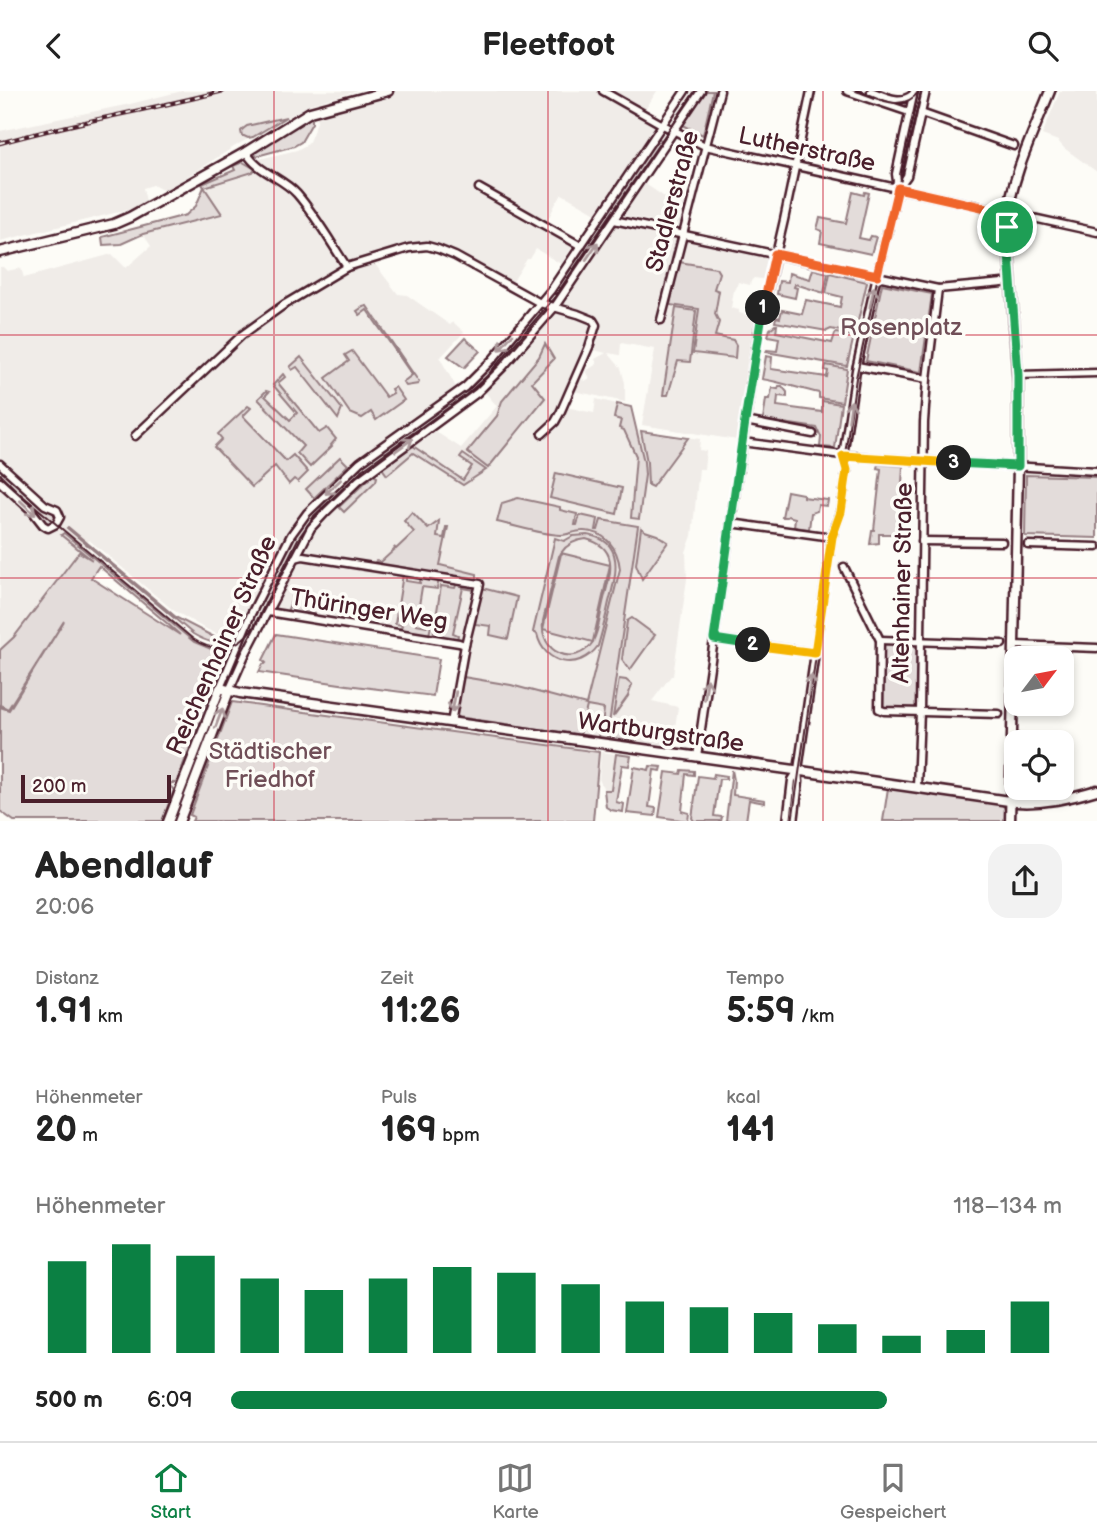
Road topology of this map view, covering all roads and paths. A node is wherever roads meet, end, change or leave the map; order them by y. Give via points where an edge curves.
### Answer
1 (388, 91) edge
2 (603, 91) edge
3 (685, 91) edge
4 (701, 91) edge
5 (720, 91) edge
6 (811, 91) edge
7 (847, 91) edge
8 (871, 91) edge
9 (926, 91) edge
10 (1050, 91) edge
11 (914, 93) edge
12 (909, 112) junction
13 (921, 113) junction
14 (663, 125) junction
15 (674, 131) junction
16 (705, 146) junction
17 (1014, 146) dead end
18 (246, 152) junction
19 (796, 165) junction
20 (479, 188) dead end
21 (898, 188) junction
22 (1008, 213) junction
23 (614, 220) junction
24 (1097, 232) edge
25 (682, 235) junction
26 (581, 246) junction
27 (0, 252) edge
28 (775, 254) junction
29 (347, 267) junction
30 (877, 275) junction
31 (1003, 283) dead end
32 (938, 289) junction
33 (540, 303) junction
34 (554, 308) junction
35 (661, 320) dead end
36 (857, 366) junction
37 (1097, 373) edge
38 (1018, 375) junction
39 (927, 379) junction
40 (745, 421) junction
41 (542, 434) dead end
42 (813, 434) dead end
43 (135, 436) dead end
44 (742, 442) junction
45 (843, 456) junction
46 (923, 461) junction
47 (0, 464) edge
48 (1018, 466) junction
49 (1097, 471) edge
50 (0, 482) edge
51 (731, 523) junction
52 (832, 537) junction
53 (922, 541) junction
54 (1002, 542) dead end
55 (1028, 545) dead end
56 (1097, 547) edge
57 (295, 558) junction
58 (844, 567) dead end
59 (268, 612) junction
60 (714, 639) junction
61 (880, 640) junction
62 (920, 642) junction
63 (1002, 644) dead end
64 (1014, 645) junction
65 (465, 646) junction
66 (1097, 648) edge
67 (815, 653) junction
68 (220, 688) junction
69 (229, 691) junction
70 (920, 712) junction
71 (999, 714) dead end
72 (451, 723) junction
73 (697, 757) junction
74 (798, 770) junction
75 (918, 787) junction
76 (1097, 790) edge
77 (1010, 801) junction
78 (168, 821) edge
79 (179, 821) edge
80 (786, 821) edge
81 (794, 821) edge
82 (1010, 821) edge

1 - 18 main road via 310,112
2 - 14 street, Lutherstraße
3 - 14 street, Reichenhainer Straße
4 - 15 street, Reichenhainer Straße
5 - 16 street, Stadlerstraße
6 - 19 street
7 - 12 street
8 - 11 street via 898,100
9 - 13 street
10 - 22 main road via 1015,181
11 - 12 street
12 - 21 street via 896,174
13 - 17 street
13 - 21 street via 907,176
14 - 15 street, Lutherstraße
14 - 26 street, Reichenhainer Straße
15 - 16 street, Lutherstraße
15 - 23 street, Reichenhainer Straße
16 - 19 street, Lutherstraße
16 - 25 street, Stadlerstraße
18 - 27 main road via 114,224
18 - 29 street via 257,167 296,192
19 - 21 street, Lutherstraße
19 - 28 street
20 - 26 street
21 - 22 street, Lutherstraße
21 - 30 street
22 - 24 street, Lutherstraße
22 - 38 main road
23 - 25 street
34 -> 23 street, Reichenhainer Straße
25 - 28 street
25 - 35 street, Stadlerstraße
26 - 33 street, Reichenhainer Straße
28 - 30 street
28 - 40 street
29 - 33 street via 409,247 427,246 455,256
29 - 43 street via 242,335
30 - 32 street
36 -> 30 street
31 - 32 street
32 - 39 street
33 - 34 street
33 -> 68 street, Reichenhainer Straße via 472,380 360,462 307,513 251,614
34 - 41 street via 590,318 596,325 561,413
57 -> 34 street, Reichenhainer Straße via 333,504 374,467 481,390
36 - 39 street
45 -> 36 street
37 - 38 street
38 - 48 main road
39 - 46 street, Altenhainer Straße
40 - 42 street
40 - 44 street
44 - 45 street
44 - 51 street
45 - 46 street
45 - 52 street via 847,470
46 - 48 street
46 - 53 street, Altenhainer Straße
50 -> 47 street via 45,526 57,524 57,510 45,505
48 - 49 street
48 - 64 main road
51 - 52 street
51 - 60 street
52 - 67 street
53 - 54 street
53 - 62 street, Altenhainer Straße
55 - 56 street
57 - 59 street, Reichenhainer Straße
57 - 65 street, Thüringer Weg via 480,584
58 - 61 street
59 - 65 street, Thüringer Weg
59 - 69 street, Reichenhainer Straße
60 - 67 street
73 -> 60 street
61 - 62 street
61 - 70 street via 879,709
62 - 63 street
62 - 70 street, Altenhainer Straße
64 - 66 street
64 - 77 main road
65 -> 72 street
74 -> 67 street
68 - 69 main road, Wartburgstraße
68 - 78 main road, Reichenhainer Straße
69 - 72 main road, Wartburgstraße
79 -> 69 main road, Reichenhainer Straße
70 - 71 street
70 - 75 street, Altenhainer Straße
72 - 73 main road, Wartburgstraße
73 - 74 main road, Wartburgstraße
74 - 75 main road, Wartburgstraße
74 - 80 street via 792,780
74 - 81 street
75 - 77 main road, Wartburgstraße
76 - 77 main road, Wartburgstraße via 1043,802
77 - 82 main road

